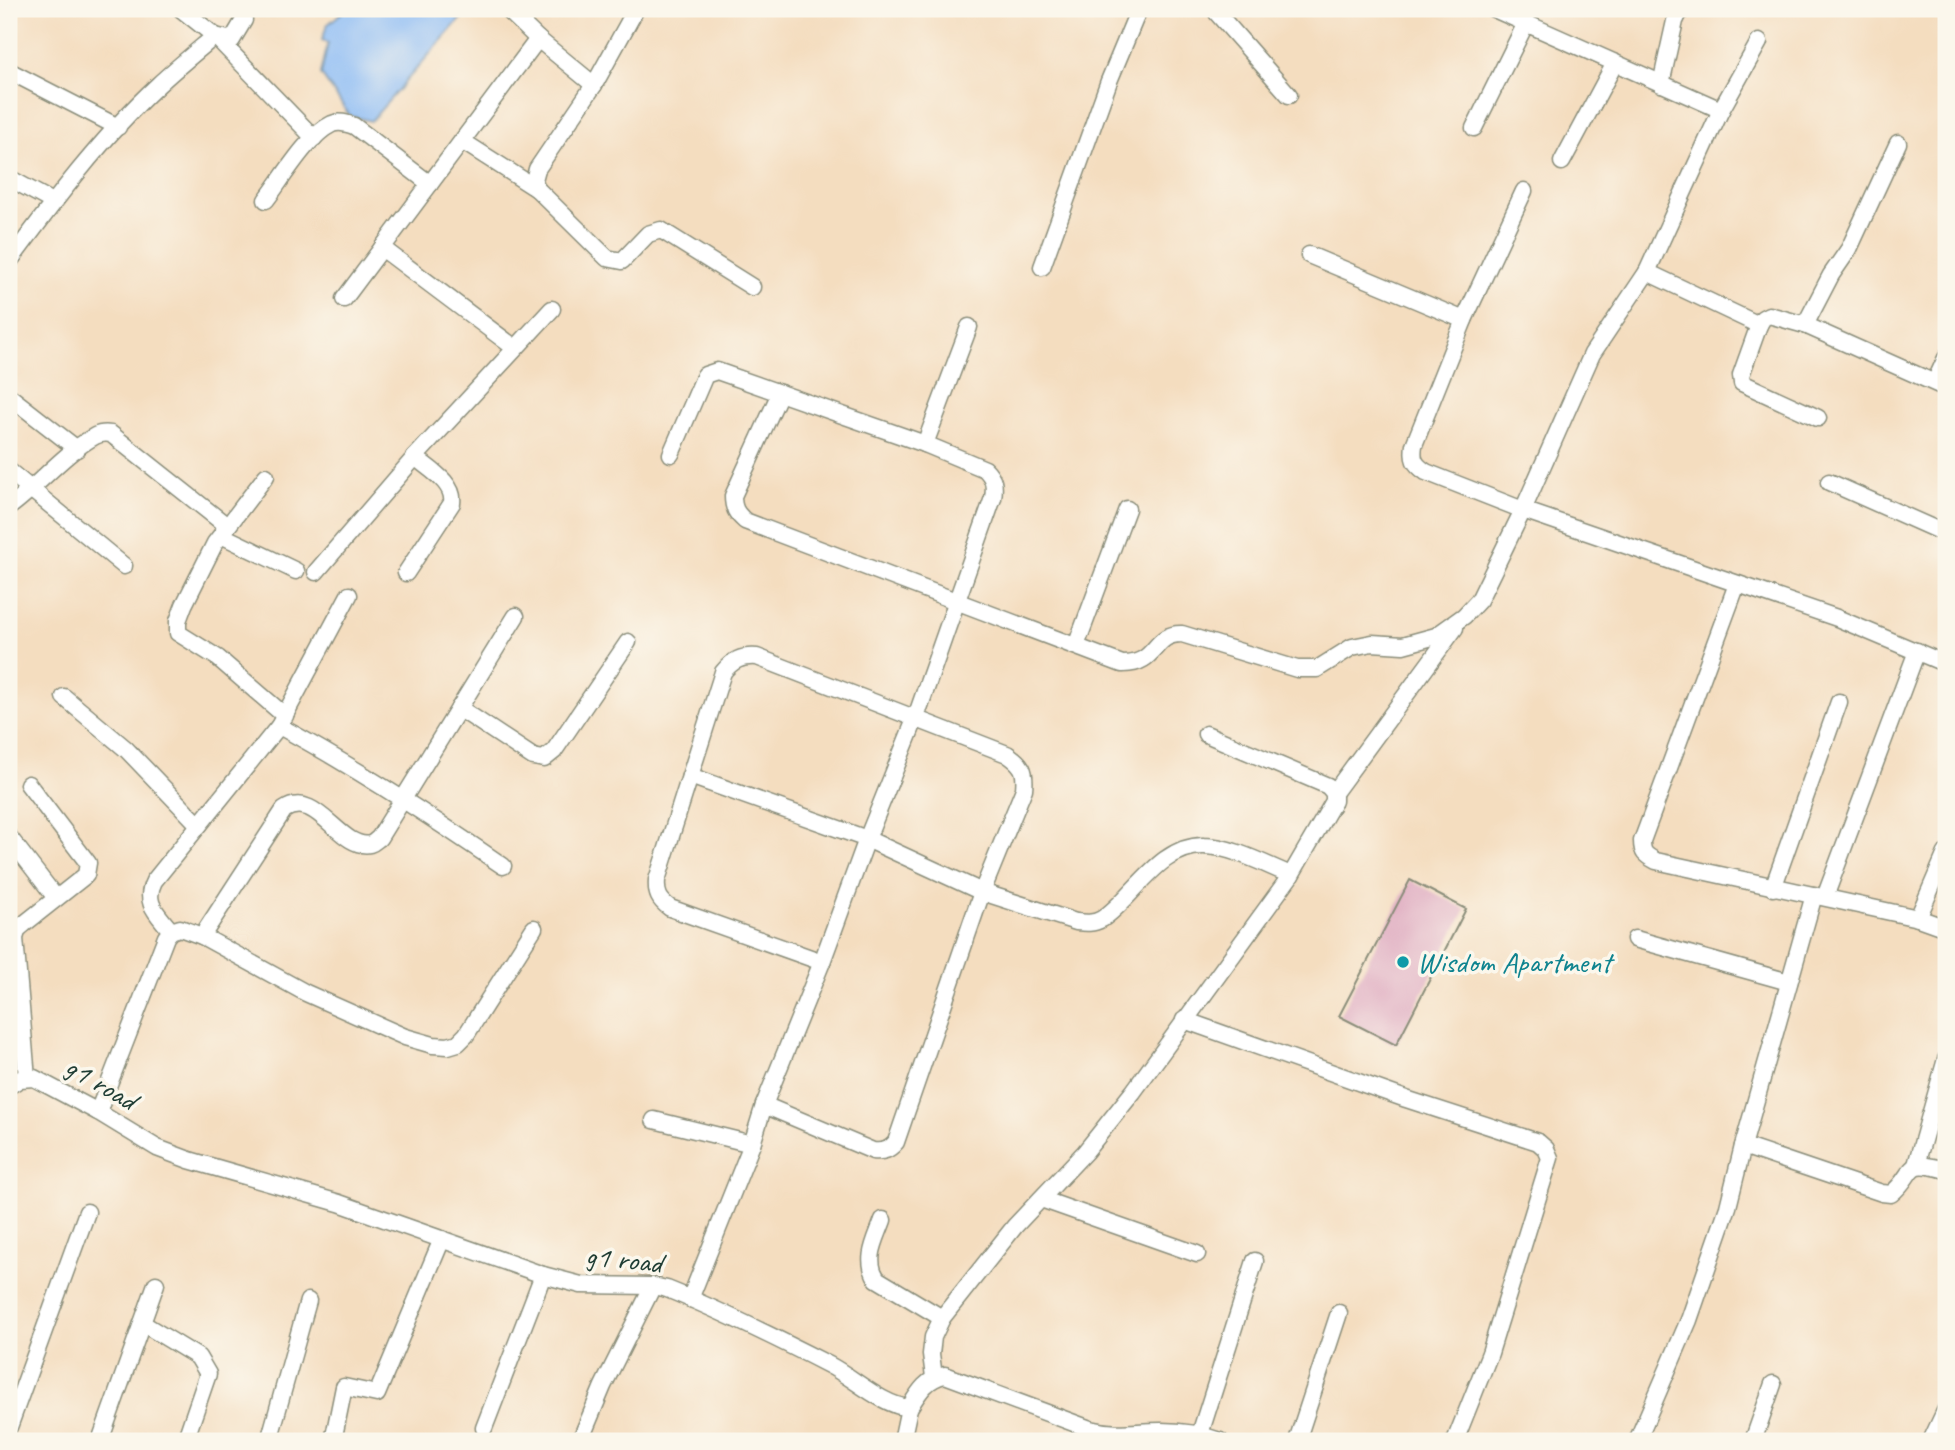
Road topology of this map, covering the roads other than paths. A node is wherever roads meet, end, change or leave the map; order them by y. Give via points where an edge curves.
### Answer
1 (181, 9) edge
2 (243, 9) edge
3 (507, 9) edge
4 (636, 9) edge
5 (1139, 9) edge
6 (1218, 9) edge
7 (1494, 9) edge
8 (1681, 9) edge
9 (1526, 23) junction
10 (215, 36) junction
11 (538, 38) junction
12 (1759, 42) dead end
13 (1615, 63) junction
14 (9, 71) edge
15 (1661, 84) junction
16 (594, 85) junction
17 (1289, 95) dead end
18 (1721, 110) junction
19 (118, 127) junction
20 (1474, 128) dead end
21 (314, 138) junction
22 (461, 141) junction
23 (1898, 144) dead end
24 (1562, 162) dead end
25 (9, 178) edge
26 (430, 184) junction
27 (537, 189) junction
28 (1524, 191) dead end
29 (266, 200) dead end
30 (53, 202) junction
31 (382, 248) junction
32 (1308, 254) dead end
33 (9, 262) edge
34 (1042, 267) dead end
35 (1647, 272) junction
36 (752, 287) dead end
37 (344, 299) dead end
38 (552, 309) dead end
39 (1464, 320) junction
40 (1759, 325) junction
41 (1805, 325) junction
42 (970, 327) dead end
43 (515, 348) junction
44 (1946, 358) edge
45 (1941, 385) edge
46 (780, 393) junction
47 (9, 396) edge
48 (1818, 418) dead end
49 (925, 444) junction
50 (77, 449) junction
51 (671, 454) dead end
52 (415, 457) junction
53 (9, 471) edge
54 (266, 476) dead end
55 (1829, 482) dead end
56 (31, 491) junction
57 (9, 507) edge
58 (1127, 509) dead end
59 (1522, 510) junction
60 (227, 526) junction
61 (1946, 534) edge
62 (124, 566) dead end
63 (296, 571) dead end
64 (316, 572) dead end
65 (406, 573) dead end
66 (1737, 584) junction
67 (349, 595) dead end
68 (957, 601) junction
69 (516, 616) dead end
70 (1465, 616) junction
71 (628, 642) dead end
72 (1076, 646) junction
73 (1917, 651) junction
74 (1946, 664) edge
75 (64, 697) dead end
76 (1839, 702) dead end
77 (459, 708) junction
78 (916, 717) junction
79 (282, 721) junction
80 (1206, 734) dead end
81 (690, 776) junction
82 (28, 784) dead end
83 (1334, 793) junction
84 (404, 799) junction
85 (199, 825) junction
86 (9, 837) edge
87 (867, 839) junction
88 (1946, 853) edge
89 (503, 866) dead end
90 (1291, 875) junction
91 (1773, 888) junction
92 (982, 892) junction
93 (1819, 896) junction
94 (55, 898) junction
95 (1918, 918) junction
96 (534, 928) dead end
97 (1946, 928) edge
98 (171, 931) junction
99 (202, 936) junction
100 (1635, 939) dead end
101 (822, 962) junction
102 (1789, 982) junction
103 (1184, 1020) junction
104 (1946, 1059) edge
105 (27, 1078) junction
106 (9, 1086) edge
107 (764, 1105) junction
108 (98, 1112) junction
109 (654, 1120) dead end
110 (752, 1144) junction
111 (1743, 1146) junction
112 (1916, 1165) junction
113 (1946, 1170) edge
114 (1041, 1199) junction
115 (88, 1212) dead end
116 (883, 1220) dead end
117 (442, 1239) junction
118 (1197, 1254) dead end
119 (1255, 1261) dead end
120 (543, 1275) junction
121 (156, 1284) dead end
122 (653, 1286) junction
123 (690, 1299) junction
124 (308, 1301) dead end
125 (1339, 1313) dead end
126 (942, 1318) junction
127 (142, 1323) junction
128 (934, 1377) junction
129 (1773, 1384) dead end
130 (909, 1408) junction
131 (1946, 1409) edge
132 (9, 1427) edge
133 (484, 1428) dead end
134 (1200, 1434) junction
135 (100, 1441) edge
136 (186, 1441) edge
137 (269, 1441) edge
138 (332, 1441) edge
139 (580, 1441) edge
140 (902, 1441) edge
141 (1220, 1441) edge
142 (1297, 1441) edge
143 (1455, 1441) edge
144 (1637, 1441) edge
145 (1753, 1441) edge
146 (1931, 1441) edge

1 - 10 street
2 - 10 street via 244,20 232,40
3 - 11 street
4 - 16 street
5 - 34 street
6 - 17 street
7 - 9 street
8 - 15 street
9 - 13 street
9 - 20 street
10 - 19 street
10 - 21 street
11 - 16 street
11 - 22 street
12 - 18 street
13 - 15 street
13 - 24 street
14 - 19 street
15 - 18 street
16 - 27 street via 537,169
18 - 35 street
19 - 30 street
21 - 26 street via 333,123 354,126
21 - 29 street
22 - 26 street
22 - 27 street
23 - 41 street via 1849,249
25 - 30 street
26 - 31 street
27 - 36 street via 607,258 622,261 648,234 661,230
28 - 39 street
30 - 33 street
31 - 37 street
31 - 43 street
32 - 39 street
35 - 40 street
35 - 59 street via 1592,354
38 - 43 street
39 - 59 street via 1412,457 1426,472
40 - 41 street via 1769,315
40 - 48 street via 1742,383
41 - 45 street
42 - 49 street
43 - 52 street
44 - 45 street
46 - 49 street
46 - 51 street via 710,372
46 - 68 street via 733,496 737,514 746,522
47 - 50 street
49 - 68 street via 985,469 995,487
50 - 56 street
50 - 60 street via 97,435 111,434
52 - 64 street
52 - 65 street via 453,496
53 - 56 street
54 - 60 street
55 - 61 street
56 - 57 street
56 - 62 street
58 - 72 street
59 - 66 street
59 - 70 street via 1479,600
60 - 63 street via 223,536
60 - 79 street via 184,605 178,633 218,659
66 - 73 street
66 - 91 street via 1642,850 1656,861
67 - 79 street
68 - 72 street
68 - 78 street
69 - 77 street
70 - 72 street via 1436,636 1403,645 1352,647 1317,668 1297,669 1182,634 1171,634 1147,659 1134,664 1122,664
70 - 83 street
71 - 77 street via 544,759 533,757
73 - 74 street
73 - 93 street
75 - 85 street via 125,749
76 - 91 street
77 - 84 street
78 - 81 street via 745,656 723,672
78 - 87 street
78 - 92 street via 1007,754 1026,773 1024,789
79 - 84 street
79 - 85 street
80 - 83 street via 1328,786
81 - 87 street
81 - 101 street via 657,880 660,900 670,908
82 - 94 street via 88,863 86,875
83 - 90 street via 1334,801
84 - 89 street
84 - 99 street via 379,838 370,844 352,839 303,805 284,810
85 - 98 street via 149,891 149,899
86 - 94 street
87 - 92 street
87 - 101 street
88 - 95 street
90 - 92 street via 1220,847 1181,849 1101,919 1089,924
90 - 103 street
91 - 93 street
92 - 107 street via 897,1142 890,1149 873,1151
93 - 95 street
93 - 102 street
94 - 105 street via 18,929 15,939
95 - 97 street
96 - 99 street via 466,1035 448,1046 405,1037 306,993
98 - 99 street via 180,928
98 - 108 street
100 - 102 street
101 - 107 street
102 - 111 street
103 - 114 street via 1125,1102
103 - 143 street via 1538,1142 1546,1149 1550,1158 1490,1353
104 - 112 street
105 - 106 street, g1 road
105 - 108 street, g1 road
107 - 110 street
108 - 117 street, g1 road via 157,1148 189,1160 339,1203
109 - 110 street
110 - 123 street
111 - 112 street via 1891,1194
111 - 144 street via 1728,1207 1689,1320
112 - 113 street
114 - 118 street
114 - 126 street
115 - 132 street
116 - 126 street via 870,1258 871,1270 877,1279
117 - 120 street, g1 road
117 - 138 street via 377,1394 344,1387
119 - 134 street
120 - 122 street, g1 road via 581,1285
120 - 133 street
121 - 127 street
122 - 123 street, g1 road
122 - 139 street
123 - 130 street, g1 road via 828,1365 896,1407
124 - 137 street
125 - 142 street
126 - 128 street via 930,1354
127 - 135 street
127 - 136 street via 198,1357 208,1374
128 - 130 street
128 - 134 street via 946,1375 1102,1432
129 - 145 street
130 - 140 street
131 - 146 street
134 - 141 street

